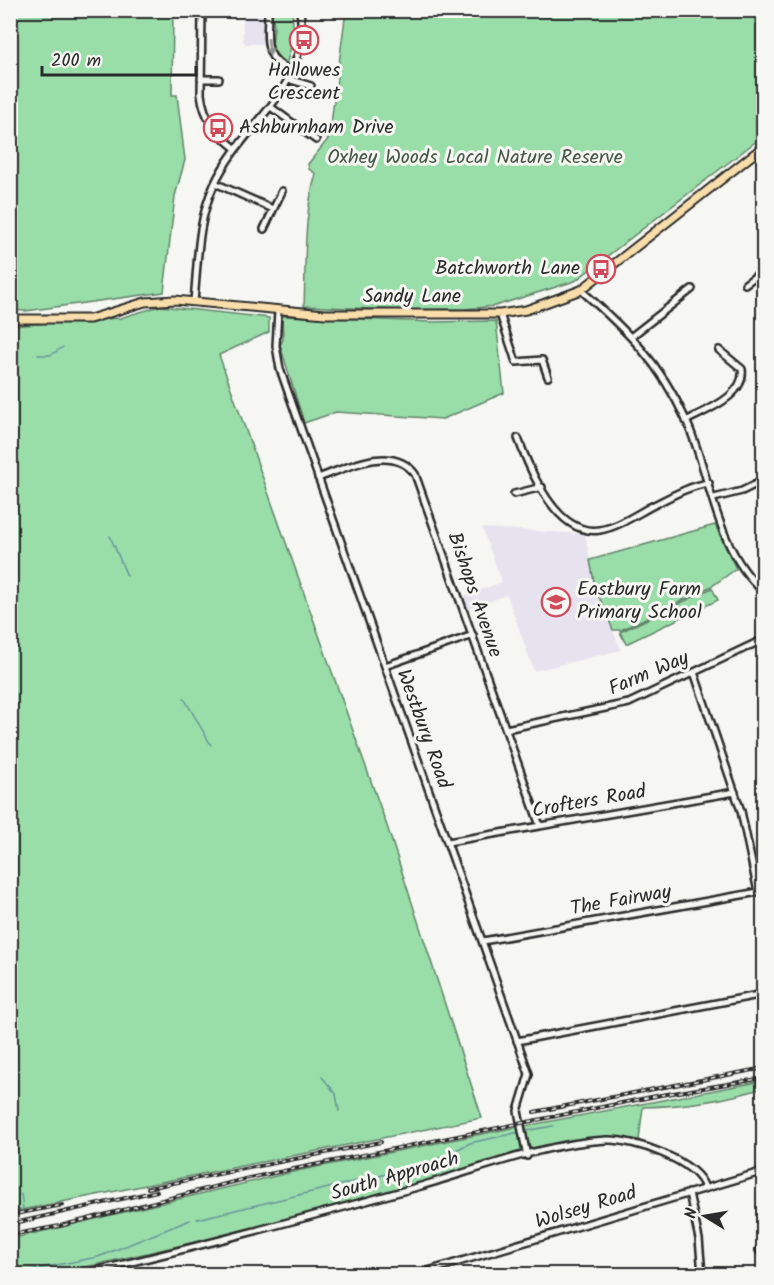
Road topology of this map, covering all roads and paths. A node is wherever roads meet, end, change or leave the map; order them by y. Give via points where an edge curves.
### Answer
1 (202, 10) edge
2 (268, 10) edge
3 (300, 10) edge
4 (292, 71) junction
5 (201, 79) junction
6 (219, 79) dead end
7 (288, 80) junction
8 (311, 86) dead end
9 (272, 108) junction
10 (316, 141) dead end
11 (764, 146) edge
12 (235, 148) junction
13 (215, 183) junction
14 (282, 191) dead end
15 (273, 209) junction
16 (264, 229) dead end
17 (764, 270) edge
18 (745, 284) dead end
19 (692, 289) dead end
20 (581, 290) junction
21 (194, 301) junction
22 (278, 311) junction
23 (500, 314) junction
24 (10, 319) edge
25 (632, 336) junction
26 (719, 350) dead end
27 (548, 377) dead end
28 (686, 421) junction
29 (518, 438) dead end
30 (318, 478) junction
31 (764, 480) edge
32 (709, 483) junction
33 (542, 487) junction
34 (514, 494) dead end
35 (714, 498) junction
36 (764, 592) edge
37 (473, 635) junction
38 (764, 639) edge
39 (385, 666) junction
40 (694, 672) junction
41 (506, 729) junction
42 (735, 792) junction
43 (540, 826) junction
44 (448, 842) junction
45 (761, 892) edge
46 (483, 941) junction
47 (764, 994) edge
48 (518, 1041) junction
49 (527, 1156) junction
50 (764, 1171) edge
51 (705, 1188) junction
52 (689, 1193) junction
53 (764, 1244) edge
54 (764, 1256) edge
55 (81, 1275) edge
56 (418, 1275) edge
57 (702, 1275) edge

1 - 5 street
2 -> 4 street via 270,55
3 - 4 street via 301,36
4 - 7 street
5 - 6 street
5 - 12 street via 202,102 210,123
7 - 8 street
7 - 9 street
9 - 10 street
9 - 12 street
11 - 20 main road, Sandy Lane
12 - 13 street
13 - 15 street
13 - 21 street via 200,232
14 - 15 street
15 - 16 street
17 - 18 street
19 - 25 street
20 - 23 main road, Sandy Lane via 526,310
20 - 25 street
21 - 22 main road, Sandy Lane
21 - 24 main road, Sandy Lane via 145,302 90,319
22 - 23 main road, Sandy Lane
22 - 30 street, Westbury Road via 278,362
23 - 27 street via 516,362 542,360
25 - 28 street via 655,364
26 - 28 street via 742,369 742,383
28 - 32 street
29 - 33 street
30 - 37 street, Bishops Avenue via 374,459 392,460 409,467 417,479
30 - 39 street, Westbury Road
31 - 35 street
32 - 33 street via 690,487 616,525 588,531 560,516
32 - 35 street
33 - 34 street
35 - 36 street via 729,547
37 - 39 street
37 - 41 street, Bishops Avenue
38 - 40 street, Farm Way
39 - 44 street, Westbury Road
40 - 41 street, Farm Way via 629,703
40 - 42 street
41 - 43 street, Bishops Avenue
42 - 43 street, Crofters Road
42 - 45 street
43 - 44 street, Crofters Road
44 - 46 street, Westbury Road
45 - 46 street, The Fairway
46 - 48 street, Westbury Road
47 - 48 street
48 - 49 street, Westbury Road via 529,1077 518,1107
49 - 51 street, South Approach via 590,1142 635,1143 678,1162
49 - 55 street, South Approach via 205,1246
50 - 51 street, Wolsey Road
51 - 52 street, Wolsey Road
52 - 56 street, Wolsey Road
52 - 57 street
53 - 54 street via 759,1250

